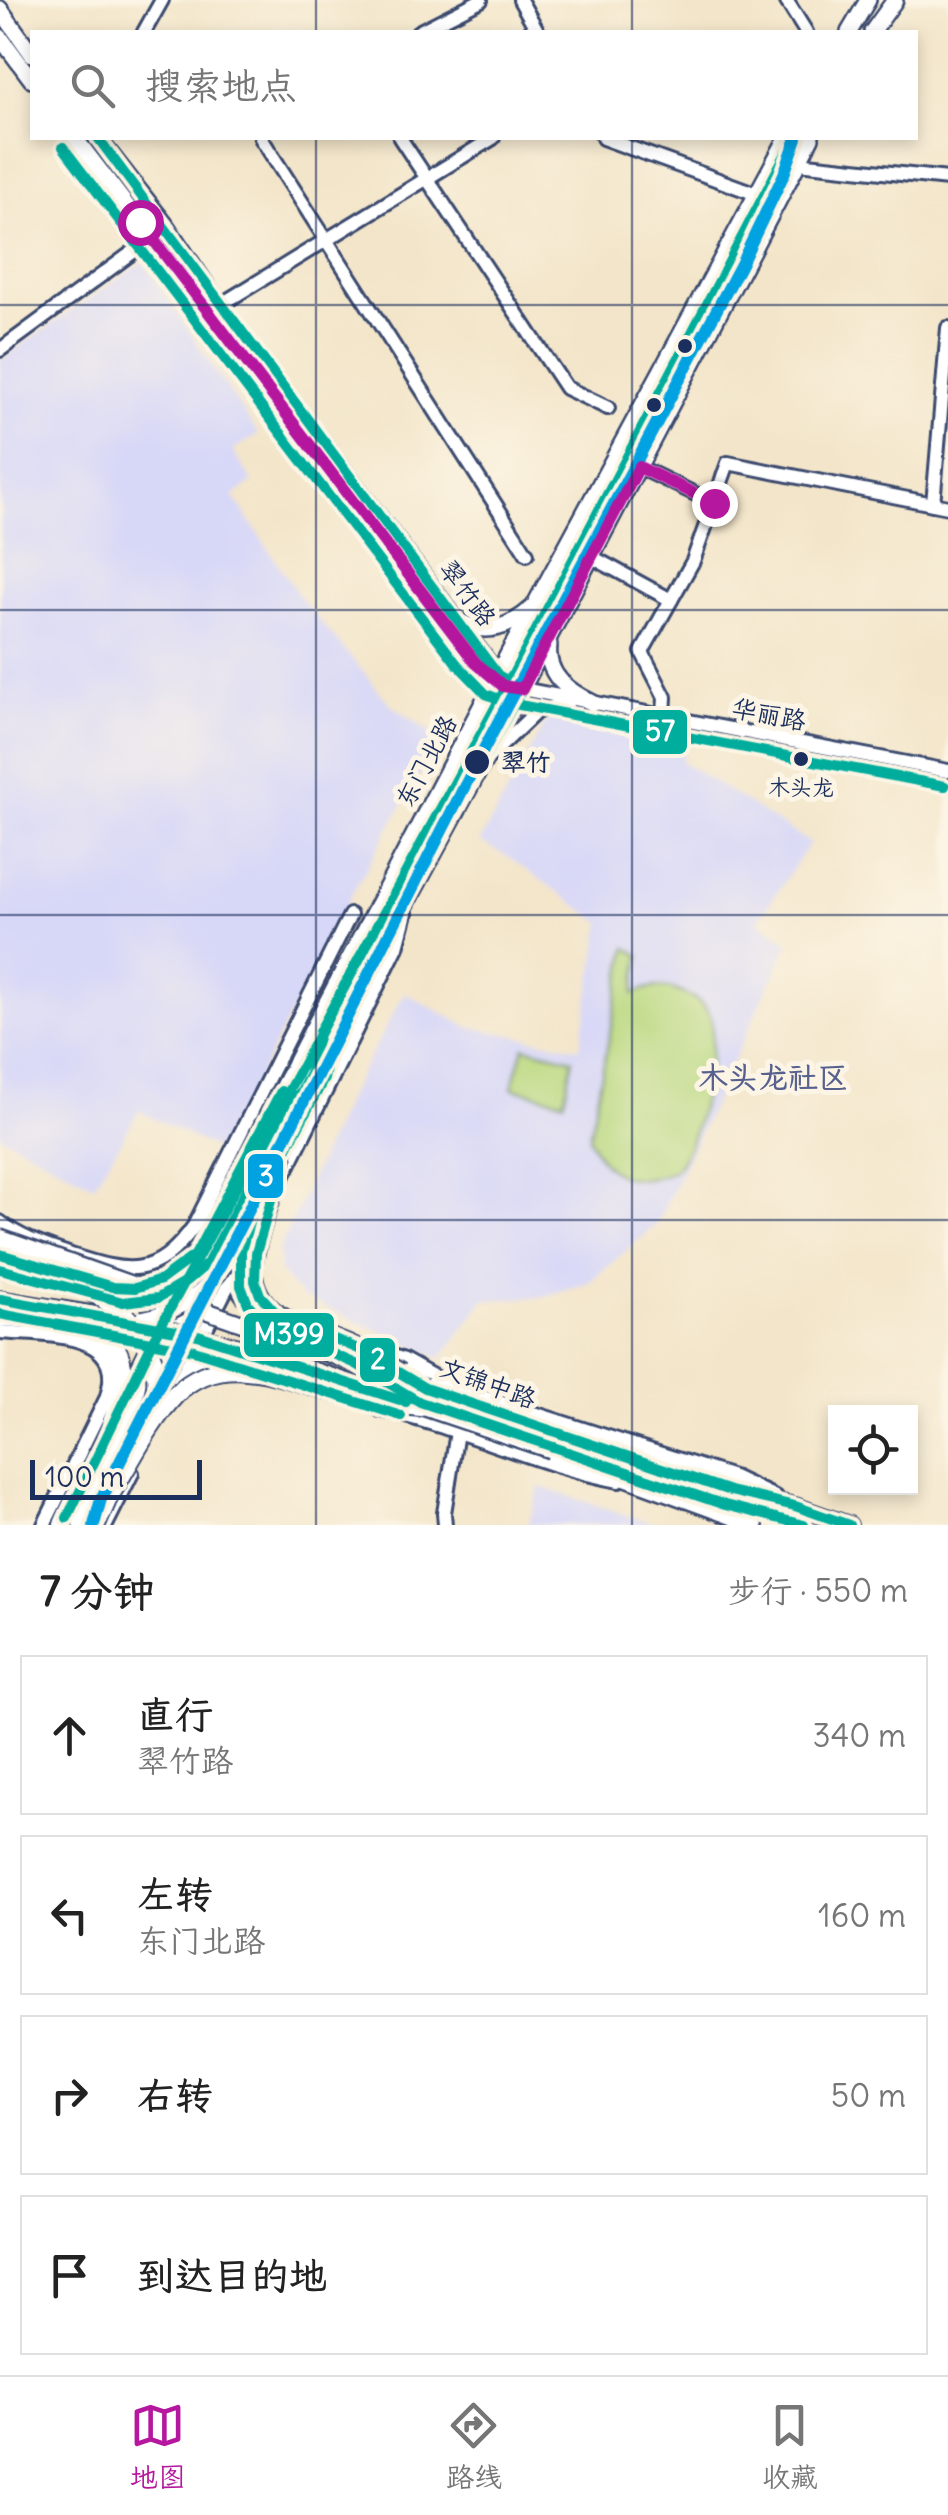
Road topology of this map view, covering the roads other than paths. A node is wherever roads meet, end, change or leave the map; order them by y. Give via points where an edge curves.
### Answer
1 (162, 0) edge
2 (480, 0) edge
3 (520, 0) edge
4 (786, 0) edge
5 (868, 0) edge
6 (895, 0) edge
7 (0, 9) edge
8 (145, 30) edge
9 (422, 30) edge
10 (537, 30) edge
11 (805, 30) edge
12 (849, 30) edge
13 (873, 30) edge
14 (0, 37) edge
15 (30, 51) edge
16 (30, 77) edge
17 (78, 140) edge
18 (100, 140) edge
19 (263, 140) edge
20 (401, 140) edge
21 (491, 140) edge
22 (608, 140) edge
23 (786, 140) edge
24 (810, 140) edge
25 (798, 164) junction
26 (425, 179) junction
27 (948, 179) edge
28 (754, 194) junction
29 (152, 238) junction
30 (328, 238) junction
31 (220, 305) junction
32 (948, 328) edge
33 (0, 350) edge
34 (608, 408) dead end
35 (639, 467) junction
36 (714, 503) junction
37 (933, 504) junction
38 (948, 506) edge
39 (527, 554) dead end
40 (592, 557) junction
41 (670, 600) junction
42 (534, 606) junction
43 (457, 620) junction
44 (551, 635) junction
45 (497, 678) junction
46 (522, 689) junction
47 (587, 702) junction
48 (664, 716) junction
49 (482, 763) junction
50 (948, 771) edge
51 (410, 896) junction
52 (350, 915) dead end
53 (332, 1039) junction
54 (288, 1158) junction
55 (0, 1222) edge
56 (0, 1238) edge
57 (0, 1250) edge
58 (195, 1254) junction
59 (0, 1264) edge
60 (40, 1268) junction
61 (234, 1276) junction
62 (0, 1300) edge
63 (0, 1317) edge
64 (128, 1320) junction
65 (0, 1332) edge
66 (186, 1371) junction
67 (426, 1388) junction
68 (119, 1407) junction
69 (421, 1407) junction
70 (458, 1432) junction
71 (552, 1442) junction
72 (638, 1484) junction
73 (108, 1498) junction
74 (795, 1506) junction
75 (44, 1525) edge
76 (63, 1525) edge
77 (81, 1525) edge
78 (96, 1525) edge
79 (106, 1525) edge
80 (445, 1525) edge
81 (755, 1525) edge
82 (849, 1525) edge

1 - 8 street
2 - 9 street
3 - 10 street
4 - 11 street
5 - 12 main road
6 - 13 main road
7 - 15 main road
14 - 16 main road
17 - 29 main road, 翠竹路
18 - 31 main road, 翠竹路
19 - 30 street
20 - 26 street
21 - 26 street
22 - 28 street
23 - 28 main road, 东门北路
24 - 25 main road, 东门北路
25 - 27 street
25 - 35 main road, 东门北路
26 - 30 street
26 - 34 street via 566,388
28 - 42 main road, 东门北路
29 - 33 street
29 - 45 main road, 翠竹路 via 470,655
30 - 31 street
30 - 39 street
31 - 43 main road, 翠竹路
32 - 37 street
35 - 36 street
35 - 40 main road, 东门北路
36 - 37 street via 728,462
36 - 41 street
37 - 38 street
40 - 41 street
40 - 44 main road, 东门北路
41 - 48 street via 642,652 666,698
42 - 43 main road via 493,628
42 - 45 main road, 东门北路
43 - 45 main road, 翠竹路
44 - 46 main road, 东门北路
44 - 47 main road via 556,676
45 - 46 main road
45 - 58 main road, 东门北路
46 - 47 street, 华丽路
46 - 49 main road, 东门北路
47 - 48 street, 华丽路
47 - 49 street via 536,712
48 - 50 street, 华丽路
49 - 51 main road, 东门北路
51 - 53 main road, 东门北路
51 - 54 street via 397,947
52 - 55 street via 182,1242 156,1264 126,1271 32,1242
53 - 54 main road via 324,1079
53 - 77 main road, 东门北路 via 170,1338
54 - 61 street
54 - 64 main road, bridge via 211,1285 167,1313
54 - 67 main road, bridge via 256,1252 260,1294 290,1322 363,1351
56 - 60 main road
56 - 67 main road, 文锦中路, bridge
57 - 60 main road, bridge
58 - 60 main road via 161,1280 135,1288
58 - 68 main road, 东门北路
59 - 60 highway, bridge
60 - 73 highway, bridge via 108,1299 128,1317 152,1358 154,1395
61 - 66 street
61 - 74 street via 254,1306 404,1360 452,1387 733,1478
62 - 64 main road, 文锦中路
63 - 68 highway via 98,1333 122,1360
64 - 69 main road, 文锦中路, bridge via 242,1347
65 - 75 street via 84,1342 111,1368 106,1400
66 - 70 street via 217,1364
66 - 79 street
67 - 71 main road, 文锦中路
68 - 76 highway
69 - 71 main road, 文锦中路, bridge
69 - 73 highway, bridge via 347,1396 261,1371 213,1372 175,1395
70 - 72 street
70 - 80 street
71 - 72 main road, 文锦中路
71 - 74 main road, 文锦中路
72 - 81 main road, 文锦中路
73 - 78 highway, bridge
74 - 82 main road, 文锦中路

